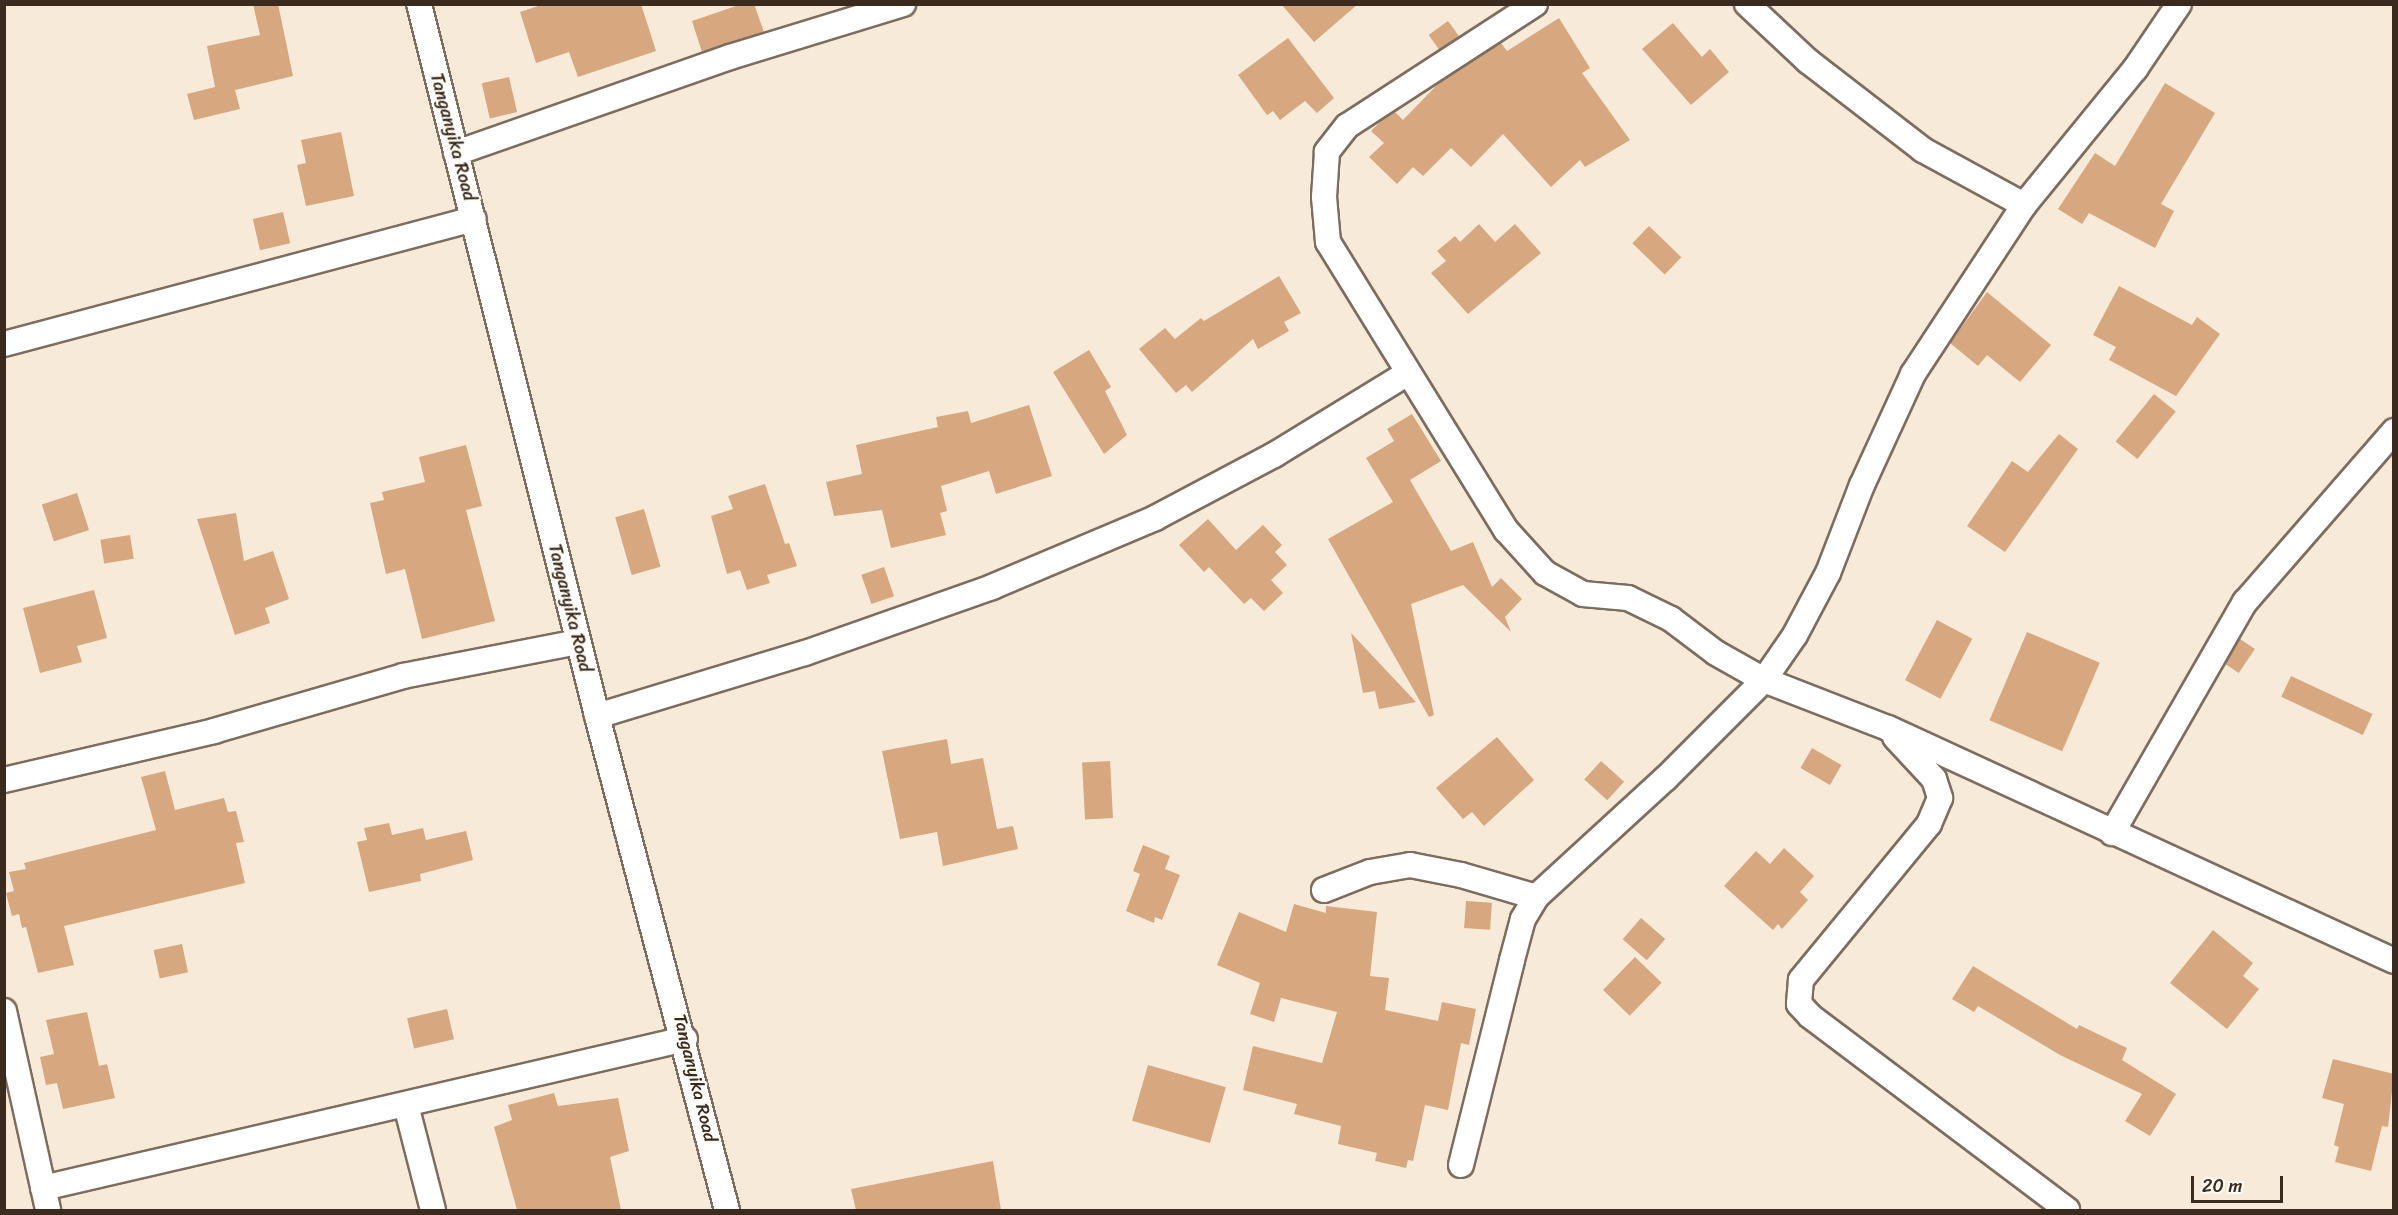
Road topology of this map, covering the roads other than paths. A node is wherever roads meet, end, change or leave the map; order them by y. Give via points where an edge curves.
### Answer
1 (419, 4) edge
2 (903, 4) edge
3 (1535, 4) edge
4 (1747, 4) edge
5 (2179, 4) edge
6 (456, 153) junction
7 (2024, 205) junction
8 (474, 219) junction
9 (4, 344) edge
10 (1408, 374) junction
11 (2394, 431) edge
12 (578, 642) junction
13 (1764, 680) junction
14 (597, 716) junction
15 (1888, 728) junction
16 (4, 780) edge
17 (2112, 833) junction
18 (1324, 890) dead end
19 (1536, 897) junction
20 (2394, 961) edge
21 (4, 1011) edge
22 (685, 1039) junction
23 (406, 1105) junction
24 (1461, 1165) dead end
25 (46, 1199) edge
26 (433, 1210) edge
27 (728, 1210) edge
28 (2067, 1210) edge

1 - 6 street, Tanganyika Road
2 - 6 street via 730,57
3 - 10 street via 1391,94 1347,126 1327,152 1324,197 1328,242
4 - 7 street via 1808,61 1923,150
5 - 7 street via 2135,69
6 - 8 street, Tanganyika Road
7 - 13 street via 1913,374 1862,485 1828,573 1795,635
8 - 9 street
8 - 12 street, Tanganyika Road
10 - 13 street via 1506,530 1545,573 1582,594 1628,598 1671,619 1716,653
10 - 14 street via 1274,455 1155,518 992,586 805,653
11 - 17 street via 2245,602
12 - 14 street, Tanganyika Road
12 - 16 street via 403,676 214,731
13 - 15 street
13 - 19 street via 1665,779
14 - 22 street, Tanganyika Road
15 - 17 street
15 - 28 street via 1934,779 1940,798 1929,824 1801,980 1799,1004
17 - 20 street
18 - 19 street via 1370,872 1410,865
19 - 24 street via 1523,919
21 - 25 street
22 - 23 street
22 - 27 street, Tanganyika Road
23 - 25 street
23 - 26 street

